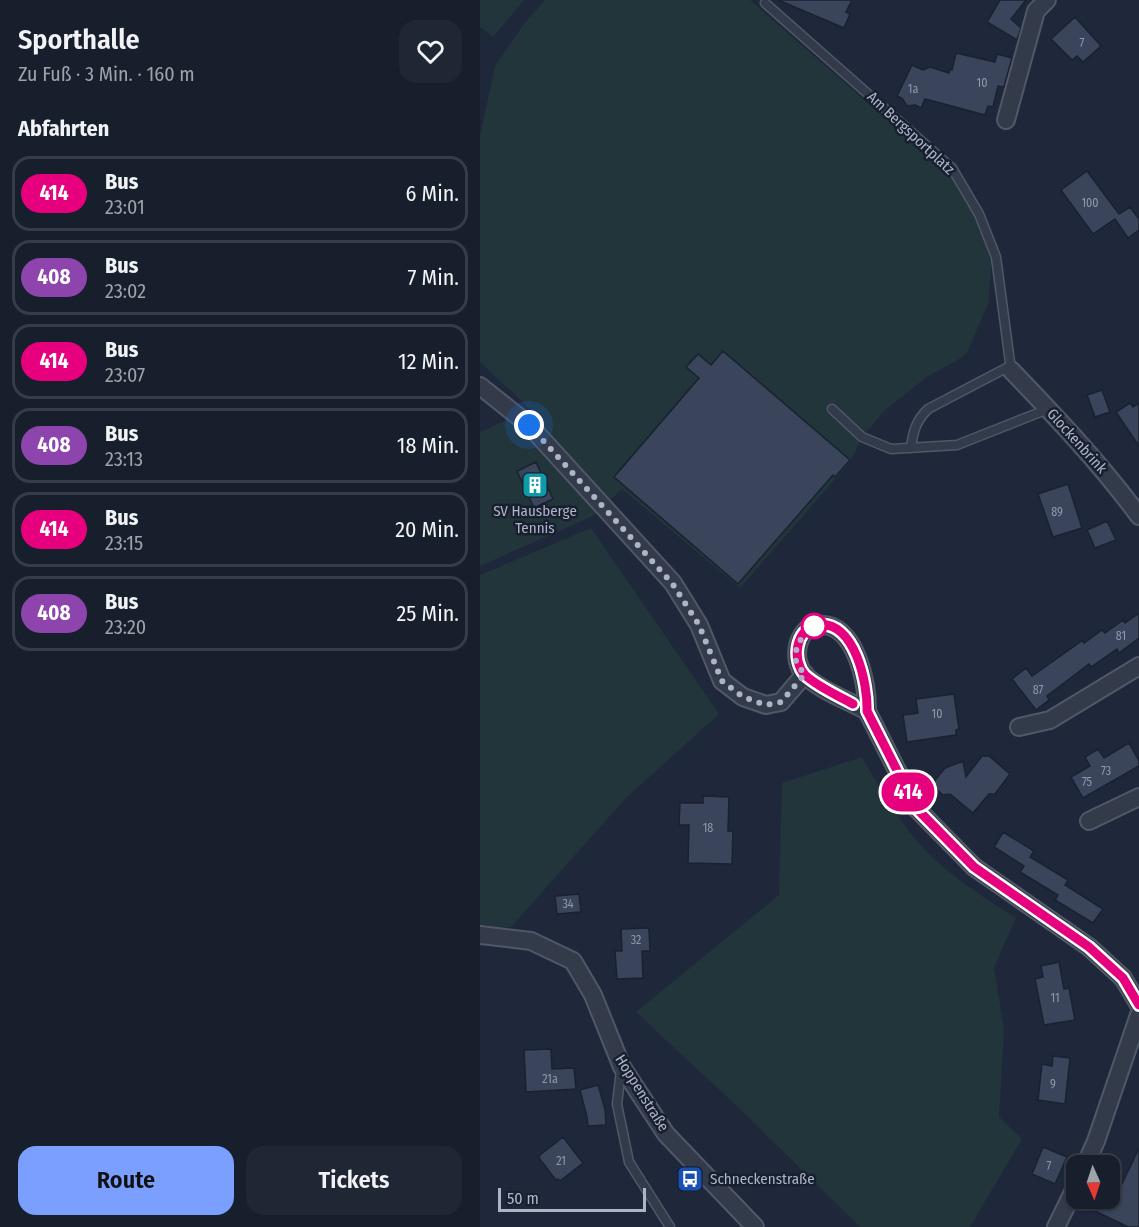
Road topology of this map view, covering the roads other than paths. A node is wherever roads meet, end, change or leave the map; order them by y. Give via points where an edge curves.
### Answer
1 (1047, 0) edge
2 (765, 3) dead end
3 (1006, 120) dead end
4 (1010, 368) junction
5 (480, 386) edge
6 (1048, 408) junction
7 (832, 409) dead end
8 (911, 448) junction
9 (1139, 516) edge
10 (1139, 666) edge
11 (805, 674) junction
12 (867, 711) junction
13 (1018, 727) dead end
14 (1139, 797) edge
15 (1089, 821) dead end
16 (480, 935) edge
17 (1139, 1005) edge
18 (1139, 1015) edge
19 (622, 1067) junction
20 (1090, 1155) edge
21 (1066, 1207) edge
22 (670, 1227) edge
23 (755, 1227) edge
24 (1056, 1227) edge

1 - 3 street via 1036,11
2 - 4 lane, Am Bergsportplatz via 952,168 980,214 996,257
4 - 6 street, Glockenbrink
4 - 8 lane via 928,409 913,430
5 - 11 street via 529,425 672,583 699,625 722,681 743,697 766,705 781,702
6 - 8 lane via 957,445
6 - 9 street, Glockenbrink
7 - 8 lane via 862,437 891,449
10 - 13 street via 1050,720
11 - 12 street
11 - 12 street via 796,661 797,646 805,633 814,626 825,625 838,630 850,642 860,665 868,694
12 - 17 street via 916,808 974,867 1089,947 1123,978
14 - 15 street
16 - 19 street, Hoppenstraße via 531,941 573,961 593,995
18 - 20 street
19 - 22 lane via 617,1104 629,1162
19 - 23 street, Hoppenstraße via 666,1134
21 - 24 street

